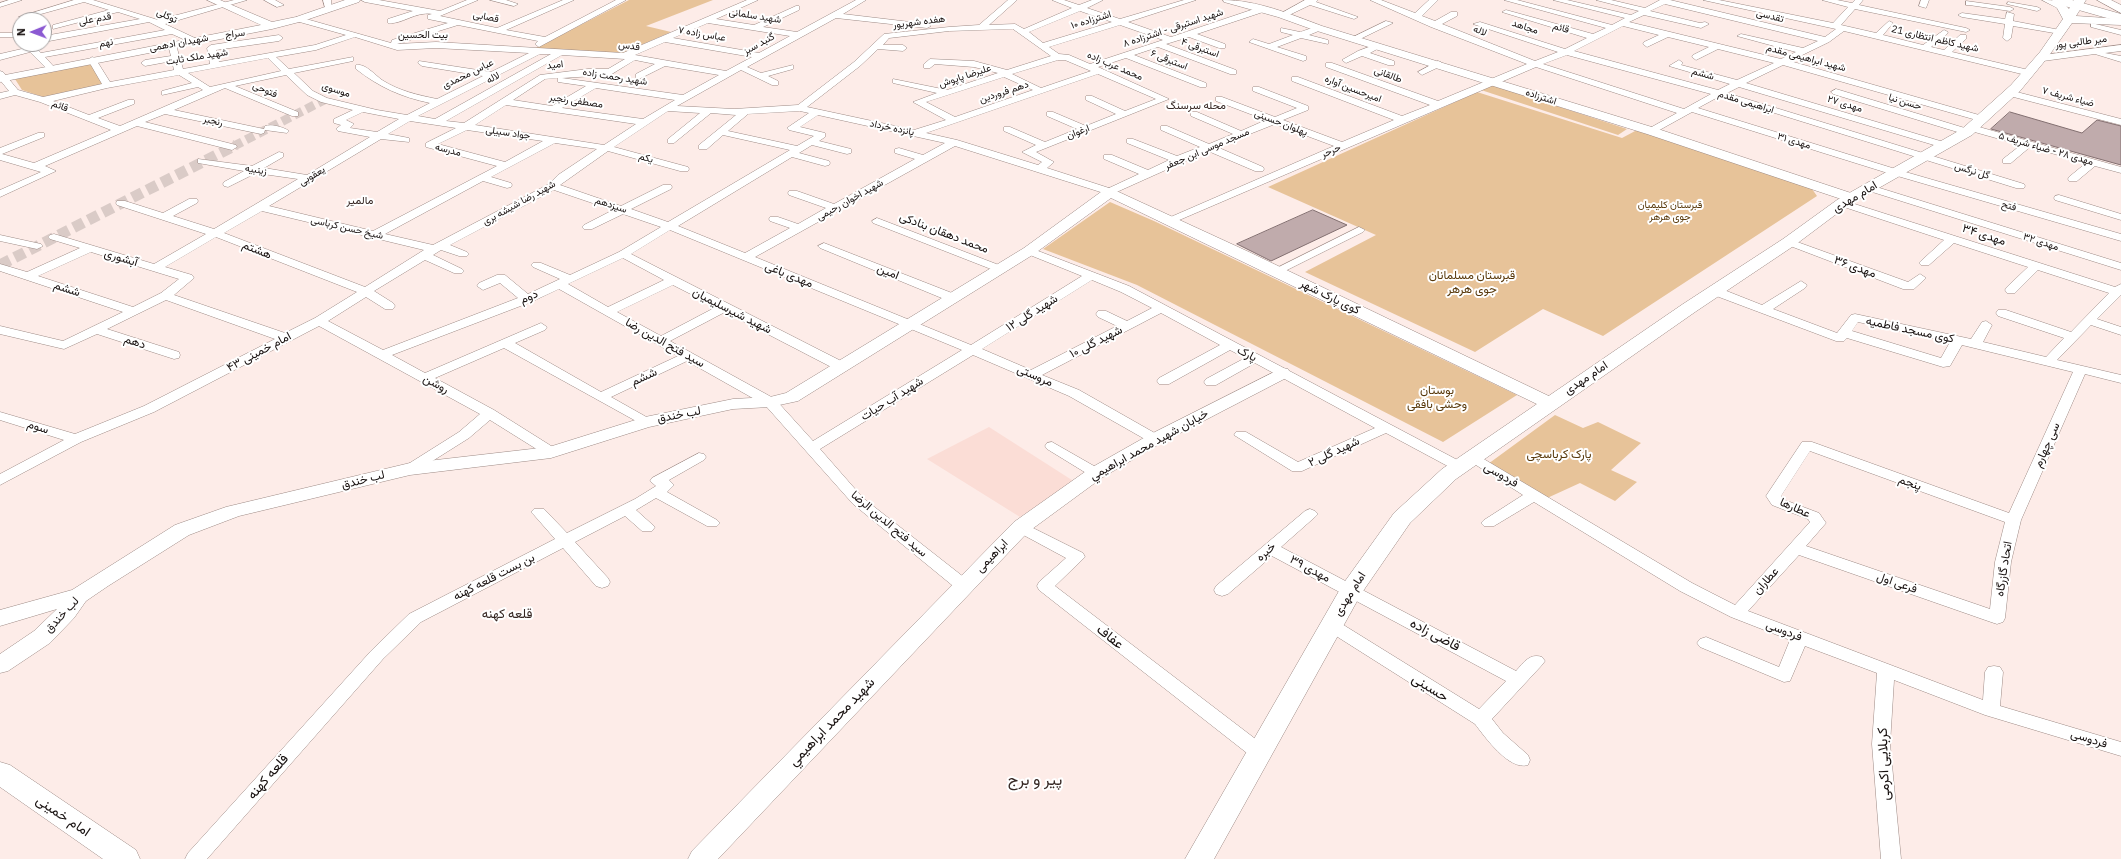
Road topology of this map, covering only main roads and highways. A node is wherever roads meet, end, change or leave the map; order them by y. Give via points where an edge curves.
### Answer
1 (2048, 0) edge
2 (2058, 0) edge
3 (2103, 0) edge
4 (2074, 9) edge
5 (2121, 11) edge
6 (2121, 18) edge
7 (2121, 22) edge
8 (0, 773) edge
9 (126, 859) edge
10 (1199, 859) edge

1 - 4 main road
2 - 4 main road
3 - 5 main road
4 - 5 main road
4 - 6 main road
4 - 7 main road
4 - 10 main road, امام مهدی via 2043,58 1974,126 1898,173 1847,200 1550,403 1449,474 1402,518 1351,590
8 - 9 main road, امام خمینی

